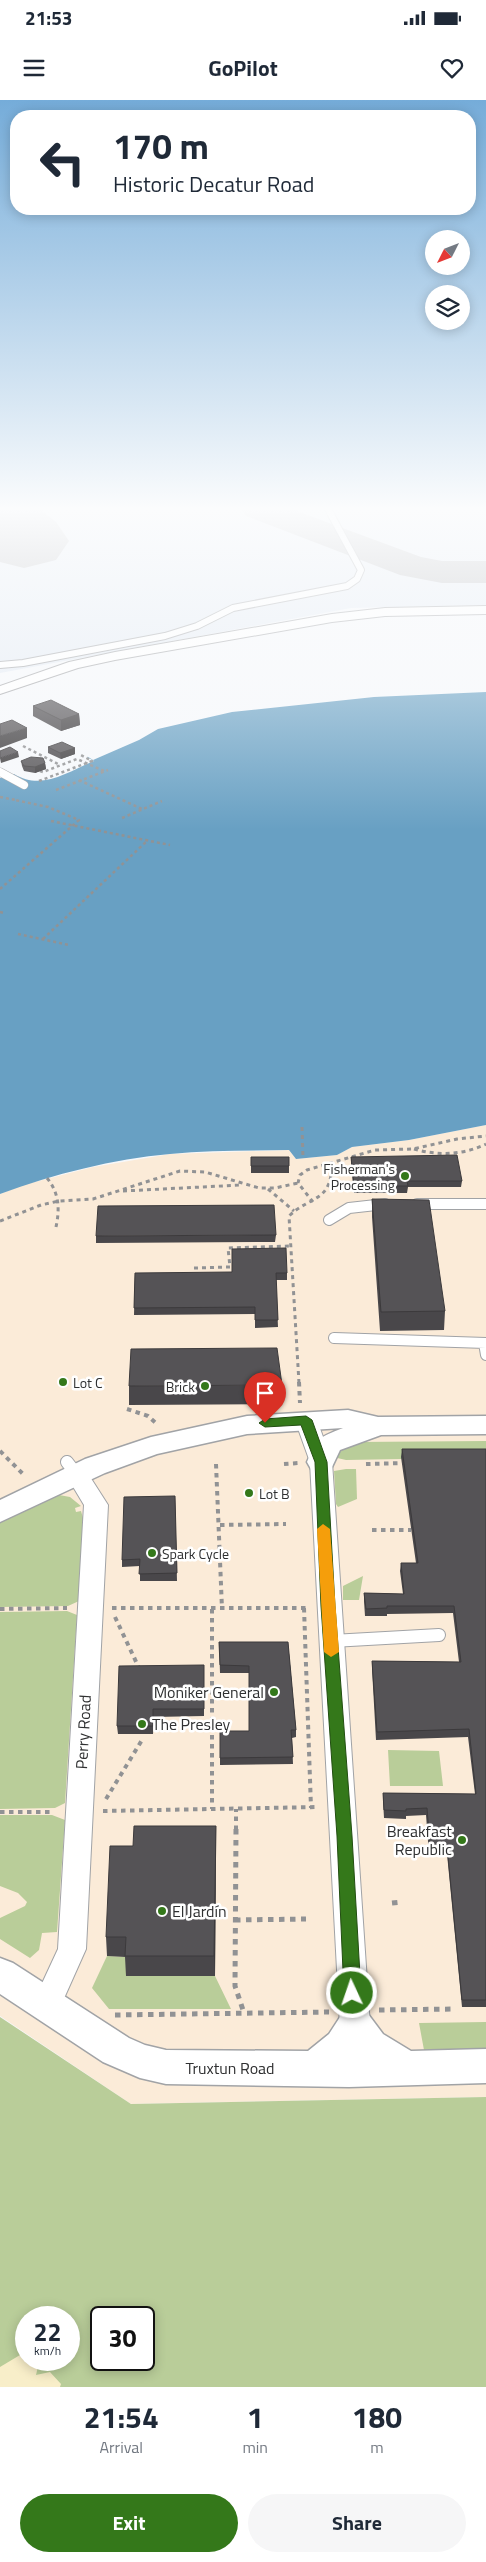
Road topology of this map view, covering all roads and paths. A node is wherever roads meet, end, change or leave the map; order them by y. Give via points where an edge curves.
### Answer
1 (218, 616) edge
2 (352, 616) edge
3 (0, 665) edge
4 (0, 690) edge
5 (23, 746) dead end
6 (79, 754) dead end
7 (87, 763) junction
8 (61, 765) junction
9 (40, 771) edge
10 (0, 772) edge
11 (79, 780) junction
12 (33, 781) dead end
13 (24, 785) dead end
14 (56, 790) dead end
15 (0, 797) edge
16 (15, 800) dead end
17 (22, 802) junction
18 (162, 802) dead end
19 (142, 809) junction
20 (122, 818) dead end
21 (51, 821) dead end
22 (74, 826) junction
23 (148, 840) junction
24 (170, 845) dead end
25 (0, 888) edge
26 (18, 934) dead end
27 (43, 939) junction
28 (69, 945) dead end
29 (302, 1127) dead end
30 (486, 1136) edge
31 (486, 1144) edge
32 (413, 1149) junction
33 (303, 1159) dead end
34 (332, 1164) junction
35 (48, 1178) dead end
36 (298, 1183) junction
37 (244, 1185) junction
38 (268, 1188) junction
39 (120, 1191) junction
40 (60, 1201) junction
41 (314, 1202) junction
42 (486, 1204) edge
43 (294, 1211) junction
44 (330, 1220) dead end
45 (0, 1221) edge
46 (56, 1227) dead end
47 (290, 1246) junction
48 (194, 1268) dead end
49 (334, 1338) dead end
50 (485, 1343) edge
51 (486, 1355) edge
52 (127, 1408) dead end
53 (303, 1413) junction
54 (486, 1425) edge
55 (378, 1426) junction
56 (162, 1428) dead end
57 (0, 1451) edge
58 (321, 1462) junction
59 (411, 1463) edge
60 (216, 1464) dead end
61 (366, 1464) dead end
62 (72, 1468) junction
63 (23, 1474) dead end
64 (0, 1512) edge
65 (286, 1524) dead end
66 (220, 1525) junction
67 (372, 1530) dead end
68 (411, 1530) edge
69 (314, 1607) dead end
70 (0, 1608) edge
71 (71, 1608) dead end
72 (304, 1608) junction
73 (212, 1609) junction
74 (222, 1609) junction
75 (439, 1635) dead end
76 (331, 1641) junction
77 (139, 1668) edge
78 (142, 1740) dead end
79 (325, 1807) dead end
80 (311, 1808) junction
81 (212, 1809) junction
82 (236, 1809) junction
83 (100, 1811) junction
84 (0, 1812) edge
85 (57, 1812) dead end
86 (100, 1820) dead end
87 (392, 1902) dead end
88 (401, 1902) dead end
89 (306, 1919) dead end
90 (235, 1920) junction
91 (0, 1974) edge
92 (47, 2005) junction
93 (456, 2010) dead end
94 (244, 2013) junction
95 (112, 2015) dead end
96 (354, 2016) junction
97 (486, 2066) edge
98 (407, 2067) junction
99 (311, 2068) junction

1 - 3 lane via 197,626 156,638 32,662
2 - 4 street via 107,658 74,665
5 - 8 path
6 - 7 path via 92,761
7 - 8 path via 77,759
7 - 11 path via 106,771
7 - 12 path via 40,782
8 - 9 path
10 - 13 lane
11 - 14 path
11 - 19 path
15 - 17 path
16 - 17 path
17 - 22 path via 48,807 79,820
18 - 19 path
19 - 20 path
21 - 22 path
22 - 23 path
22 - 25 path
23 - 24 path
23 - 27 path
26 - 27 path
27 - 28 path
29 - 33 path
30 - 32 path
31 - 32 path via 474,1150 451,1153
32 - 34 path via 375,1150
34 - 36 path via 307,1170 300,1174
34 - 41 path via 332,1182
35 - 40 path
36 - 38 path
36 - 41 path
37 - 38 path
37 - 39 path
37 - 39 path via 205,1172 180,1171
38 - 43 path
39 - 40 path via 93,1199
40 - 45 path via 22,1211
40 - 46 path
41 - 43 path
42 - 44 lane via 356,1205 340,1210
43 - 47 path via 288,1222
47 - 48 path via 228,1248 230,1267
47 - 53 path
49 - 50 lane
50 - 51 lane
52 - 56 path via 148,1416
53 - 55 street
53 - 58 street
53 - 62 street via 151,1446
54 - 55 street
55 - 58 street via 329,1444
57 - 63 path
58 - 76 street
59 - 61 path
60 - 66 path
62 - 64 street
62 - 92 street, Perry Road via 96,1505 72,1949
65 - 66 path
66 - 74 path
67 - 68 path
69 - 72 path
70 - 71 path
72 - 74 path
72 - 80 path
73 - 74 path
73 - 77 path via 112,1608
73 - 81 path
75 - 76 lane
76 - 96 street
78 - 83 path
79 - 80 path
80 - 82 path
81 - 82 path
81 - 83 path
82 - 90 path
83 - 86 path
84 - 85 path
87 - 88 path
89 - 90 path
90 - 94 path via 235,1986
91 - 92 street, Truxtun Road
92 - 99 street, Truxtun Road via 116,2050 153,2064 203,2069
93 - 96 path
94 - 95 path
94 - 96 path
96 - 98 street via 361,2037 375,2050
96 - 99 street via 338,2050
97 - 98 street, Truxtun Road
98 - 99 street, Truxtun Road

